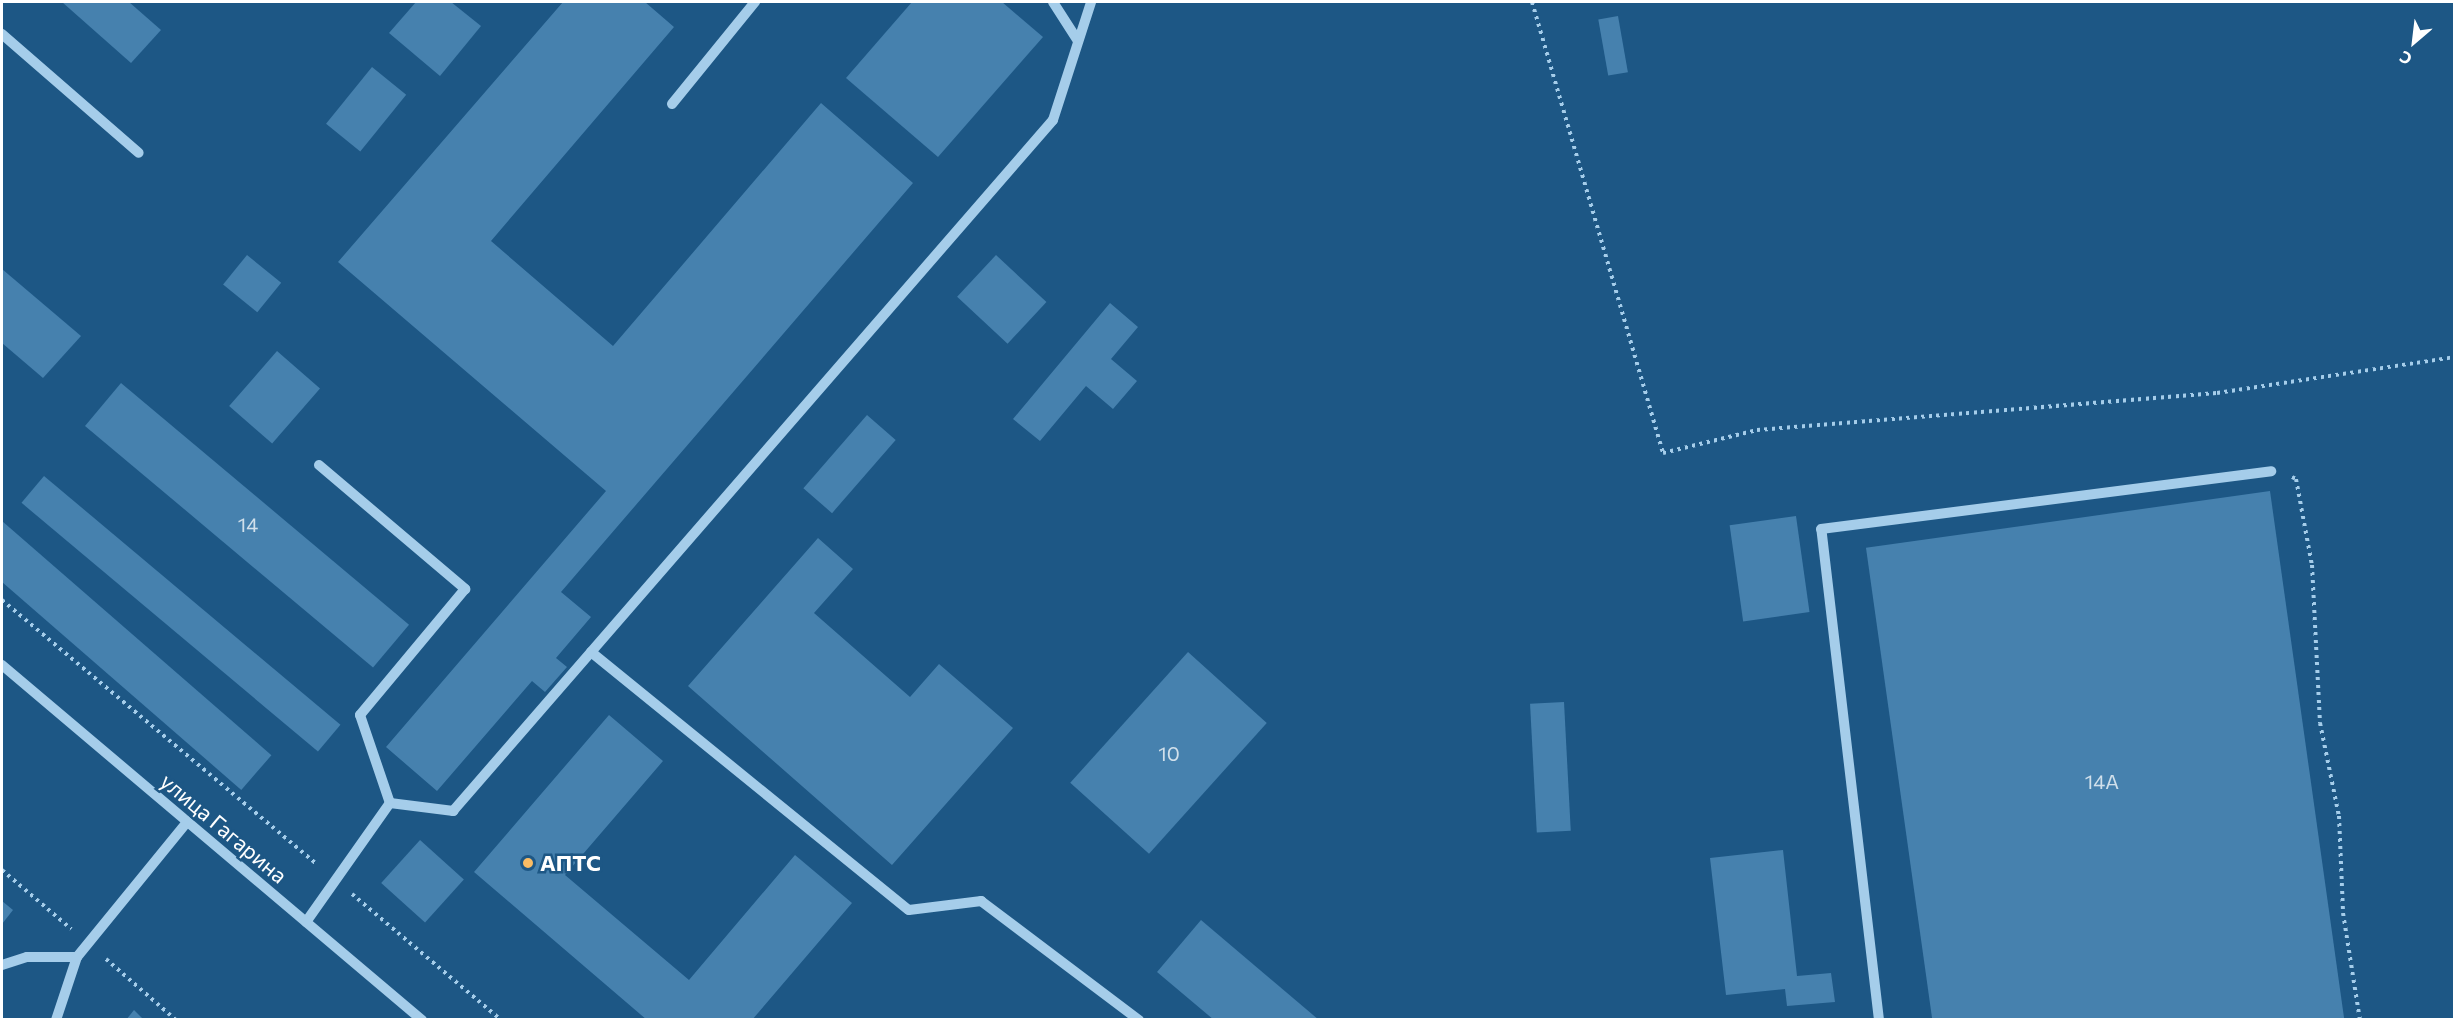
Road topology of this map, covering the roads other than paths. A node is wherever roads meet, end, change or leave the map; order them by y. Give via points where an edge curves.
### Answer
1 (755, 2) edge
2 (1053, 2) edge
3 (1091, 2) edge
4 (2, 34) edge
5 (1078, 41) junction
6 (672, 104) dead end
7 (139, 153) dead end
8 (319, 465) dead end
9 (2271, 471) road end
10 (591, 652) junction
11 (2, 665) edge
12 (390, 803) junction
13 (187, 822) junction
14 (306, 922) junction
15 (77, 957) junction
16 (2, 965) edge
17 (56, 1020) edge
18 (422, 1020) edge
19 (1139, 1020) edge
20 (1879, 1020) edge

1 - 6 street
2 - 5 street
3 - 5 street
4 - 7 street
5 - 10 street via 1053,120
8 - 12 street via 465,590 360,715
9 - 20 street via 1821,529
10 - 12 street via 453,811
10 - 19 street via 909,910 981,902
11 - 13 street, улица Гагарина
12 - 14 street
13 - 14 street, улица Гагарина
13 - 15 street
14 - 18 street, улица Гагарина
15 - 16 street via 27,957
15 - 17 street

